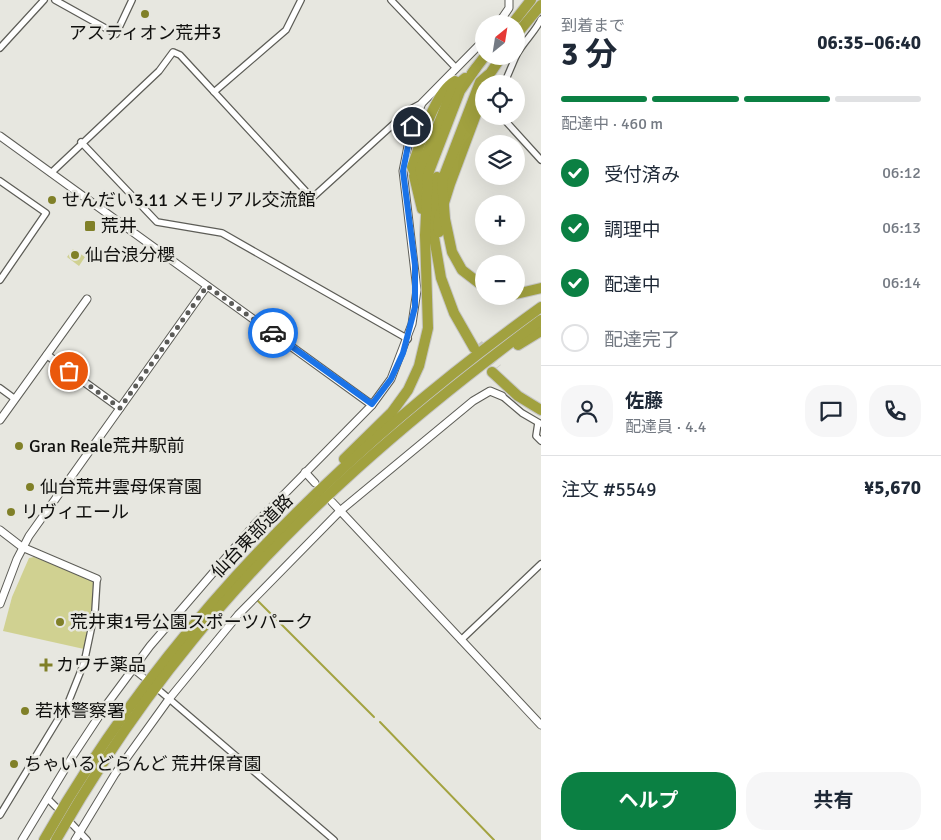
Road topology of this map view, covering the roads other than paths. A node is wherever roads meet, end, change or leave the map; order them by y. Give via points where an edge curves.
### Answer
1 (44, 0) edge
2 (55, 0) edge
3 (132, 0) edge
4 (301, 0) edge
5 (391, 0) edge
6 (509, 0) edge
7 (531, 0) edge
8 (541, 5) edge
9 (504, 15) edge
10 (519, 15) edge
11 (525, 24) edge
12 (540, 24) edge
13 (525, 40) edge
14 (0, 48) edge
15 (475, 48) edge
16 (478, 65) edge
17 (455, 67) junction
18 (476, 68) junction
19 (214, 92) junction
20 (475, 94) edge
21 (422, 103) junction
22 (475, 113) edge
23 (475, 118) edge
24 (476, 125) edge
25 (509, 125) edge
26 (0, 136) edge
27 (81, 142) junction
28 (541, 160) edge
29 (412, 167) junction
30 (51, 173) junction
31 (439, 179) junction
32 (0, 182) edge
33 (454, 186) junction
34 (426, 197) junction
35 (444, 202) junction
36 (435, 222) junction
37 (0, 280) edge
38 (475, 281) edge
39 (207, 286) junction
40 (541, 288) edge
41 (525, 292) edge
42 (87, 299) dead end
43 (541, 307) edge
44 (541, 320) edge
45 (541, 331) edge
46 (408, 339) junction
47 (476, 346) tunnel mouth
48 (47, 355) junction
49 (0, 388) edge
50 (502, 396) joint
51 (15, 399) junction
52 (372, 404) junction
53 (541, 404) edge
54 (120, 408) junction
55 (541, 410) edge
56 (0, 420) edge
57 (540, 423) edge
58 (408, 425) junction
59 (541, 441) edge
60 (305, 472) junction
61 (315, 483) dead end
62 (332, 502) dead end
63 (340, 511) junction
64 (0, 530) edge
65 (265, 544) junction
66 (22, 547) junction
67 (541, 564) edge
68 (98, 579) joint
69 (0, 604) edge
70 (462, 640) junction
71 (133, 669) junction
72 (143, 677) dead end
73 (160, 691) dead end
74 (169, 698) junction
75 (541, 725) edge
76 (47, 798) junction
77 (56, 807) dead end
78 (0, 815) edge
79 (72, 824) dead end
80 (80, 832) junction
81 (22, 840) edge
82 (44, 840) edge
83 (56, 840) edge
84 (76, 840) edge
85 (87, 840) edge
86 (334, 840) edge

1 - 14 street
2 - 3 street via 116,34
4 - 19 street via 286,30
5 - 17 street
6 - 9 street
7 - 10 highway
8 - 11 highway
12 - 13 street
15 - 17 street
16 - 18 highway
17 - 21 street
18 - 29 highway via 447,86 436,104
18 - 31 highway
18 - 34 highway via 457,89 424,172
19 - 21 street via 312,198 409,110
19 - 27 street via 180,55 173,52 159,71
20 - 31 highway
21 - 46 street via 407,145 403,171 417,290
22 - 35 highway via 446,183
23 - 35 highway
24 - 33 highway
25 - 28 street
26 - 30 street
27 - 30 street
27 - 46 street via 157,222 222,233
29 - 34 highway
29 - 36 highway
30 - 39 street
31 - 34 highway
31 - 35 highway
31 - 36 highway
32 - 37 street via 46,213
33 - 35 highway
33 - 36 highway
34 - 36 highway
35 - 36 highway
36 - 38 highway via 450,243 456,262
36 - 47 highway via 452,295
36 - 65 highway via 428,328 424,352 414,378 392,412 314,489
39 - 52 street
39 - 54 street
40 - 41 highway
42 - 48 street
43 - 65 highway, 仙台東部道路 via 401,418 341,470
44 - 58 highway, 仙台東部道路
45 - 58 highway
46 - 52 street via 391,379
48 - 51 street
48 - 54 street
49 - 51 street
50 - 57 street
50 - 63 street via 494,391 484,392
51 - 56 street
52 - 60 street
53 - 55 highway via 494,370 518,396
54 - 66 street via 66,480
57 - 59 street via 536,436
58 - 83 highway, 仙台東部道路 via 301,523 193,640 118,740
60 - 61 street
60 - 71 street via 184,604
62 - 63 street
63 - 70 street
63 - 74 street via 261,590
64 - 66 street
65 - 82 highway, 仙台東部道路 via 210,603 160,664 90,762
66 - 68 street
66 - 69 street
67 - 70 street
68 - 78 street via 84,663 68,703
70 - 75 street
71 - 72 street
71 - 76 street
73 - 74 street
74 - 80 street via 115,774
74 - 86 street
76 - 77 street
76 - 81 street
79 - 80 street
80 - 84 street
80 - 85 street

